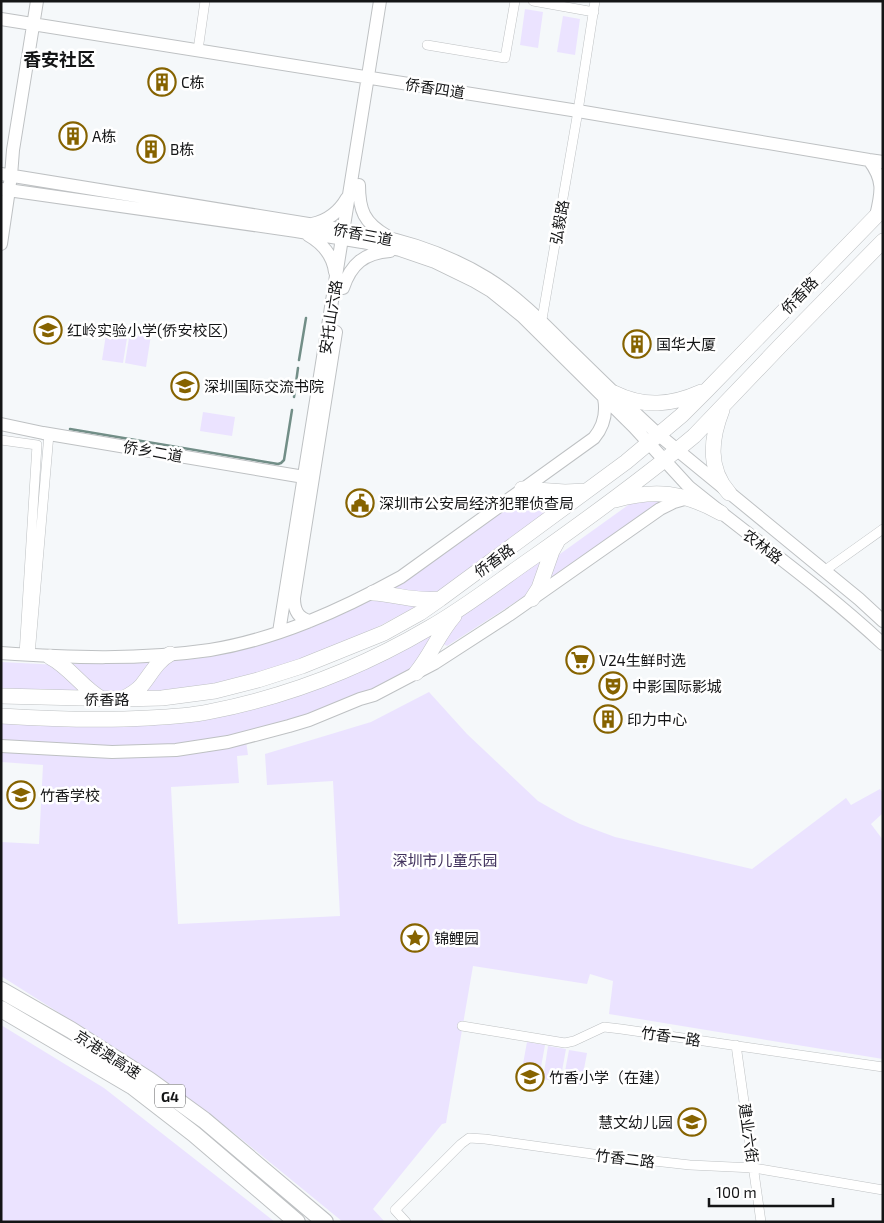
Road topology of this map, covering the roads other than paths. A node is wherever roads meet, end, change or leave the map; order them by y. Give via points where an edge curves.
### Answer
1 (37, 1) edge
2 (205, 1) edge
3 (380, 1) edge
4 (389, 1) edge
5 (515, 1) edge
6 (533, 1) edge
7 (595, 1) edge
8 (594, 12) junction
9 (1, 19) edge
10 (33, 24) junction
11 (427, 45) dead end
12 (198, 50) junction
13 (372, 78) junction
14 (578, 111) junction
15 (869, 160) junction
16 (883, 162) edge
17 (6, 175) edge
18 (354, 188) junction
19 (5, 190) edge
20 (879, 212) edge
21 (301, 228) junction
22 (347, 235) junction
23 (396, 240) junction
24 (883, 241) edge
25 (1, 244) edge
26 (408, 253) junction
27 (339, 284) junction
28 (541, 327) junction
29 (708, 390) junction
30 (609, 396) junction
31 (724, 404) junction
32 (1, 424) edge
33 (49, 434) junction
34 (654, 439) junction
35 (1, 440) edge
36 (677, 450) junction
37 (664, 460) junction
38 (304, 477) junction
39 (522, 489) junction
40 (586, 491) junction
41 (729, 493) junction
42 (688, 498) junction
43 (609, 502) junction
44 (721, 513) junction
45 (883, 529) edge
46 (560, 538) junction
47 (824, 571) junction
48 (373, 593) junction
49 (440, 599) junction
50 (532, 600) junction
51 (460, 609) junction
52 (310, 620) junction
53 (883, 621) edge
54 (279, 632) junction
55 (883, 644) edge
56 (1, 653) edge
57 (170, 654) junction
58 (27, 655) junction
59 (50, 656) junction
60 (416, 673) junction
61 (1, 696) edge
62 (102, 699) junction
63 (122, 700) junction
64 (1, 716) edge
65 (1, 746) edge
66 (1, 990) edge
67 (1, 1009) edge
68 (462, 1026) dead end
69 (736, 1045) junction
70 (883, 1068) edge
71 (754, 1168) junction
72 (883, 1190) edge
73 (297, 1222) edge
74 (325, 1222) edge
75 (406, 1222) edge
76 (761, 1222) edge

1 - 10 street
2 - 12 street
3 - 13 street, 安托山六路
4 - 13 street, 安托山六路
5 - 11 street via 505,58
6 - 8 street
7 - 8 street, 弘毅路
8 - 14 street, 弘毅路
9 - 10 street, 侨香四道
10 - 12 street, 侨香四道
10 - 17 street
12 - 13 street, 侨香四道
13 - 14 street, 侨香四道
13 - 18 street, 安托山六路
14 - 15 street, 侨香四道
14 - 28 street, 弘毅路
15 - 16 street, 侨香四道
15 - 20 street via 882,178
17 - 19 street
17 - 21 street, 侨香三道
18 - 21 street via 333,215
18 - 22 street, 安托山六路
18 - 23 street via 360,207 372,225
19 - 21 street, 侨香三道
19 - 25 street
20 - 29 main road, 侨香路
21 - 22 street, 侨香三道
21 - 27 street via 326,250
22 - 23 street, 侨香三道
22 - 26 street, 侨香三道
22 - 27 street, 安托山六路
23 - 28 street, 侨香三道 via 440,254 488,279 511,295
24 - 31 main road, 侨香路
26 - 27 street via 389,251 368,256 353,267
26 - 28 street, 侨香三道 via 474,281
27 - 38 street, 安托山六路
27 - 52 street, 安托山六路 via 294,598 298,615
28 - 30 street, 侨香三道
29 - 30 main road via 670,403
29 - 34 main road, 侨香路
30 - 34 street, 侨香三道
30 - 39 street via 604,419 594,438
31 - 36 main road, 侨香路
31 - 41 main road via 714,435 713,451 717,473
32 - 33 street, 侨乡二道
33 - 38 street, 侨乡二道
33 - 58 street
34 - 36 street, 农林路
34 - 37 street, 农林路
34 - 40 main road, 侨香路
35 - 58 street via 37,446
36 - 37 main road, 侨香路
36 - 41 street, 农林路
37 - 43 main road, 侨香路
37 - 44 street, 农林路
38 - 54 street, 安托山六路
39 - 40 main road
39 - 48 street via 400,578
40 - 49 main road, 侨香路
41 - 47 street, 农林路
42 - 43 main road via 650,494
42 - 44 main road
42 - 50 street via 660,509
43 - 46 main road, 侨香路
44 - 55 street, 农林路
45 - 47 street
46 - 50 main road
46 - 51 main road, 侨香路
47 - 53 street, 农林路
48 - 49 main road via 428,601
48 - 52 street
49 - 63 main road, 侨香路 via 384,632 302,666 258,680 215,691
50 - 60 street
51 - 60 main road
51 - 64 main road, 侨香路 via 396,646 328,678 247,703 207,712 122,720
52 - 54 street
54 - 57 street via 210,650
56 - 58 street
57 - 59 street
57 - 63 main road via 134,693
58 - 59 street
59 - 62 main road
60 - 65 street via 374,695 309,720 228,742 136,752
61 - 62 main road, 侨香路
62 - 63 main road, 侨香路
66 - 74 highway, 京港澳高速 / G4 via 149,1080 204,1120
67 - 73 highway, 京港澳高速 / G4 via 132,1086
68 - 69 street, 竹香一路 via 565,1043 604,1027
69 - 70 street, 竹香一路
69 - 71 street, 建业六街
71 - 72 street, 竹香二路
71 - 75 street, 竹香二路 via 690,1166 469,1138 395,1210
71 - 76 street, 建业六街

